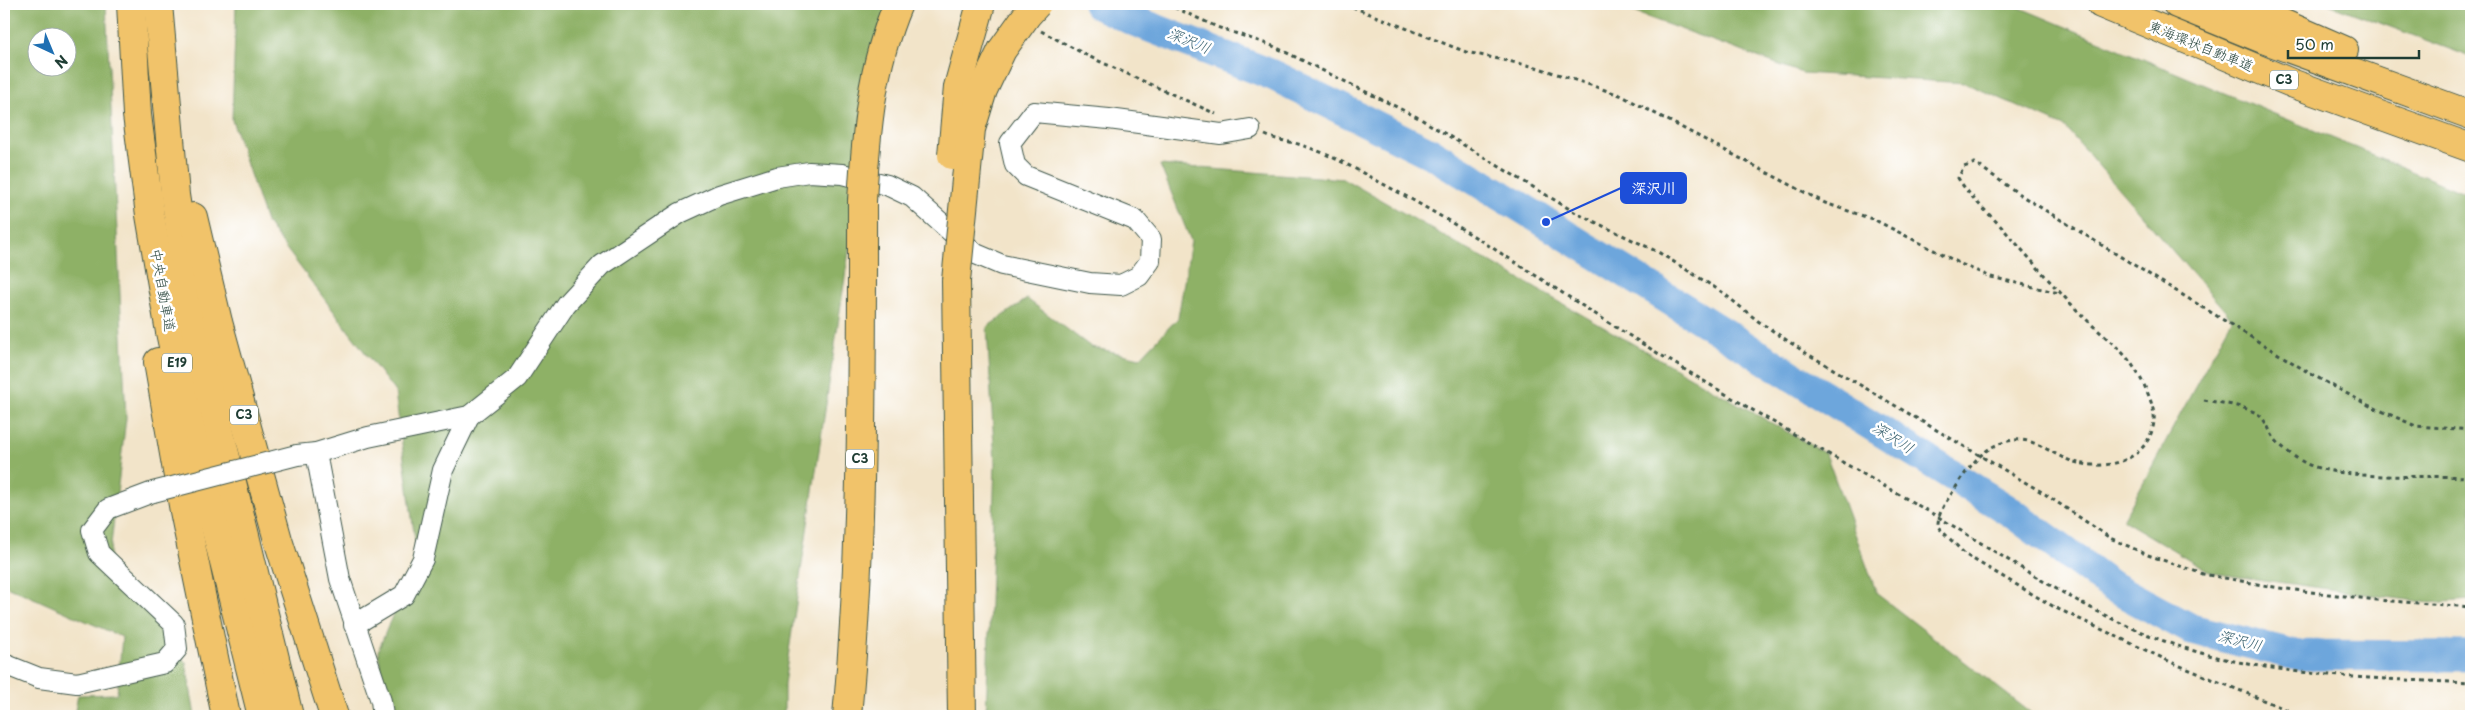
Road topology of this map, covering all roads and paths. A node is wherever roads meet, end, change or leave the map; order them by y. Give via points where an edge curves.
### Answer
1 (131, 4) edge
2 (158, 4) edge
3 (898, 4) edge
4 (981, 4) edge
5 (1167, 4) edge
6 (1345, 4) edge
7 (2091, 4) edge
8 (2101, 4) edge
9 (2177, 4) edge
10 (2238, 4) edge
11 (1037, 16) edge
12 (2137, 20) junction
13 (2471, 103) edge
14 (166, 111) junction
15 (2471, 114) edge
16 (138, 116) junction
17 (1220, 116) dead end
18 (1250, 129) joint
19 (2471, 148) edge
20 (956, 281) junction
21 (2060, 293) junction
22 (2204, 400) dead end
23 (860, 406) junction
24 (469, 416) junction
25 (2471, 430) edge
26 (307, 454) junction
27 (1981, 455) junction
28 (2471, 477) edge
29 (1938, 516) junction
30 (2471, 607) edge
31 (354, 625) junction
32 (4, 664) edge
33 (2471, 682) edge
34 (226, 716) edge
35 (262, 716) edge
36 (289, 716) edge
37 (334, 716) edge
38 (384, 716) edge
39 (847, 716) edge
40 (864, 716) edge
41 (962, 716) edge
42 (2302, 716) edge

1 - 16 highway, 中央自動車道 / E19
2 - 14 highway, 中央自動車道 / E19
3 - 23 highway, C3, bridge via 877,63 866,126
4 - 20 highway, bridge via 958,87 951,145
5 - 27 path via 1217,28 1273,46 1419,118 1576,213 1689,270 1806,353
6 - 21 path via 1466,52 1536,67 1620,95 1825,203 1875,220 1991,277
7 - 12 highway
8 - 12 highway, 東海環状自動車道 / C3
9 - 15 highway, C3 via 2263,39
10 - 13 highway
11 - 17 path via 1090,57
11 - 20 highway, bridge via 1027,14 1002,50 971,128
12 - 19 highway, 東海環状自動車道 / C3 via 2294,84
14 - 36 highway, 中央自動車道 / E19 via 184,262 197,339
14 - 37 highway, C3 via 218,322 278,540
16 - 34 highway via 142,264 183,502
16 - 35 highway, 中央自動車道 / E19 via 150,215 184,398
18 - 24 street via 1220,134 1034,112 1010,143 1014,165 1026,176 1135,220 1151,238 1150,261 1139,276 1121,285 1090,283 1002,265 976,254 912,197 887,185 842,174 809,172 777,177 719,195 680,213 602,265 566,304 517,378
18 - 29 path via 1275,140 1305,146 1385,185 1505,254 1686,371
20 - 41 highway
21 - 25 path via 1967,192 1958,178 1964,167 1975,163 1986,169 2022,196 2303,369 2368,405 2416,426
21 - 27 path via 2133,365 2147,390 2154,420 2148,440 2135,455 2121,464 2096,465 2072,461 2039,444 2016,440 1990,447
22 - 28 path via 2257,413 2284,449 2307,464 2342,473
23 - 39 highway, C3 via 856,579
23 - 40 highway, C3 via 866,677
24 - 26 street via 368,437
24 - 31 street via 443,470 423,559 404,595
26 - 31 street
26 - 32 street, bridge via 153,492 108,508 92,530 99,553 174,624 177,649 165,664 77,683 39,678
27 - 29 path via 1973,462
27 - 30 path via 2110,538 2203,574 2279,588
29 - 33 path via 2094,609 2166,642 2236,662 2285,671
29 - 42 path via 1938,528 1966,554 2056,608 2173,663
31 - 38 street

